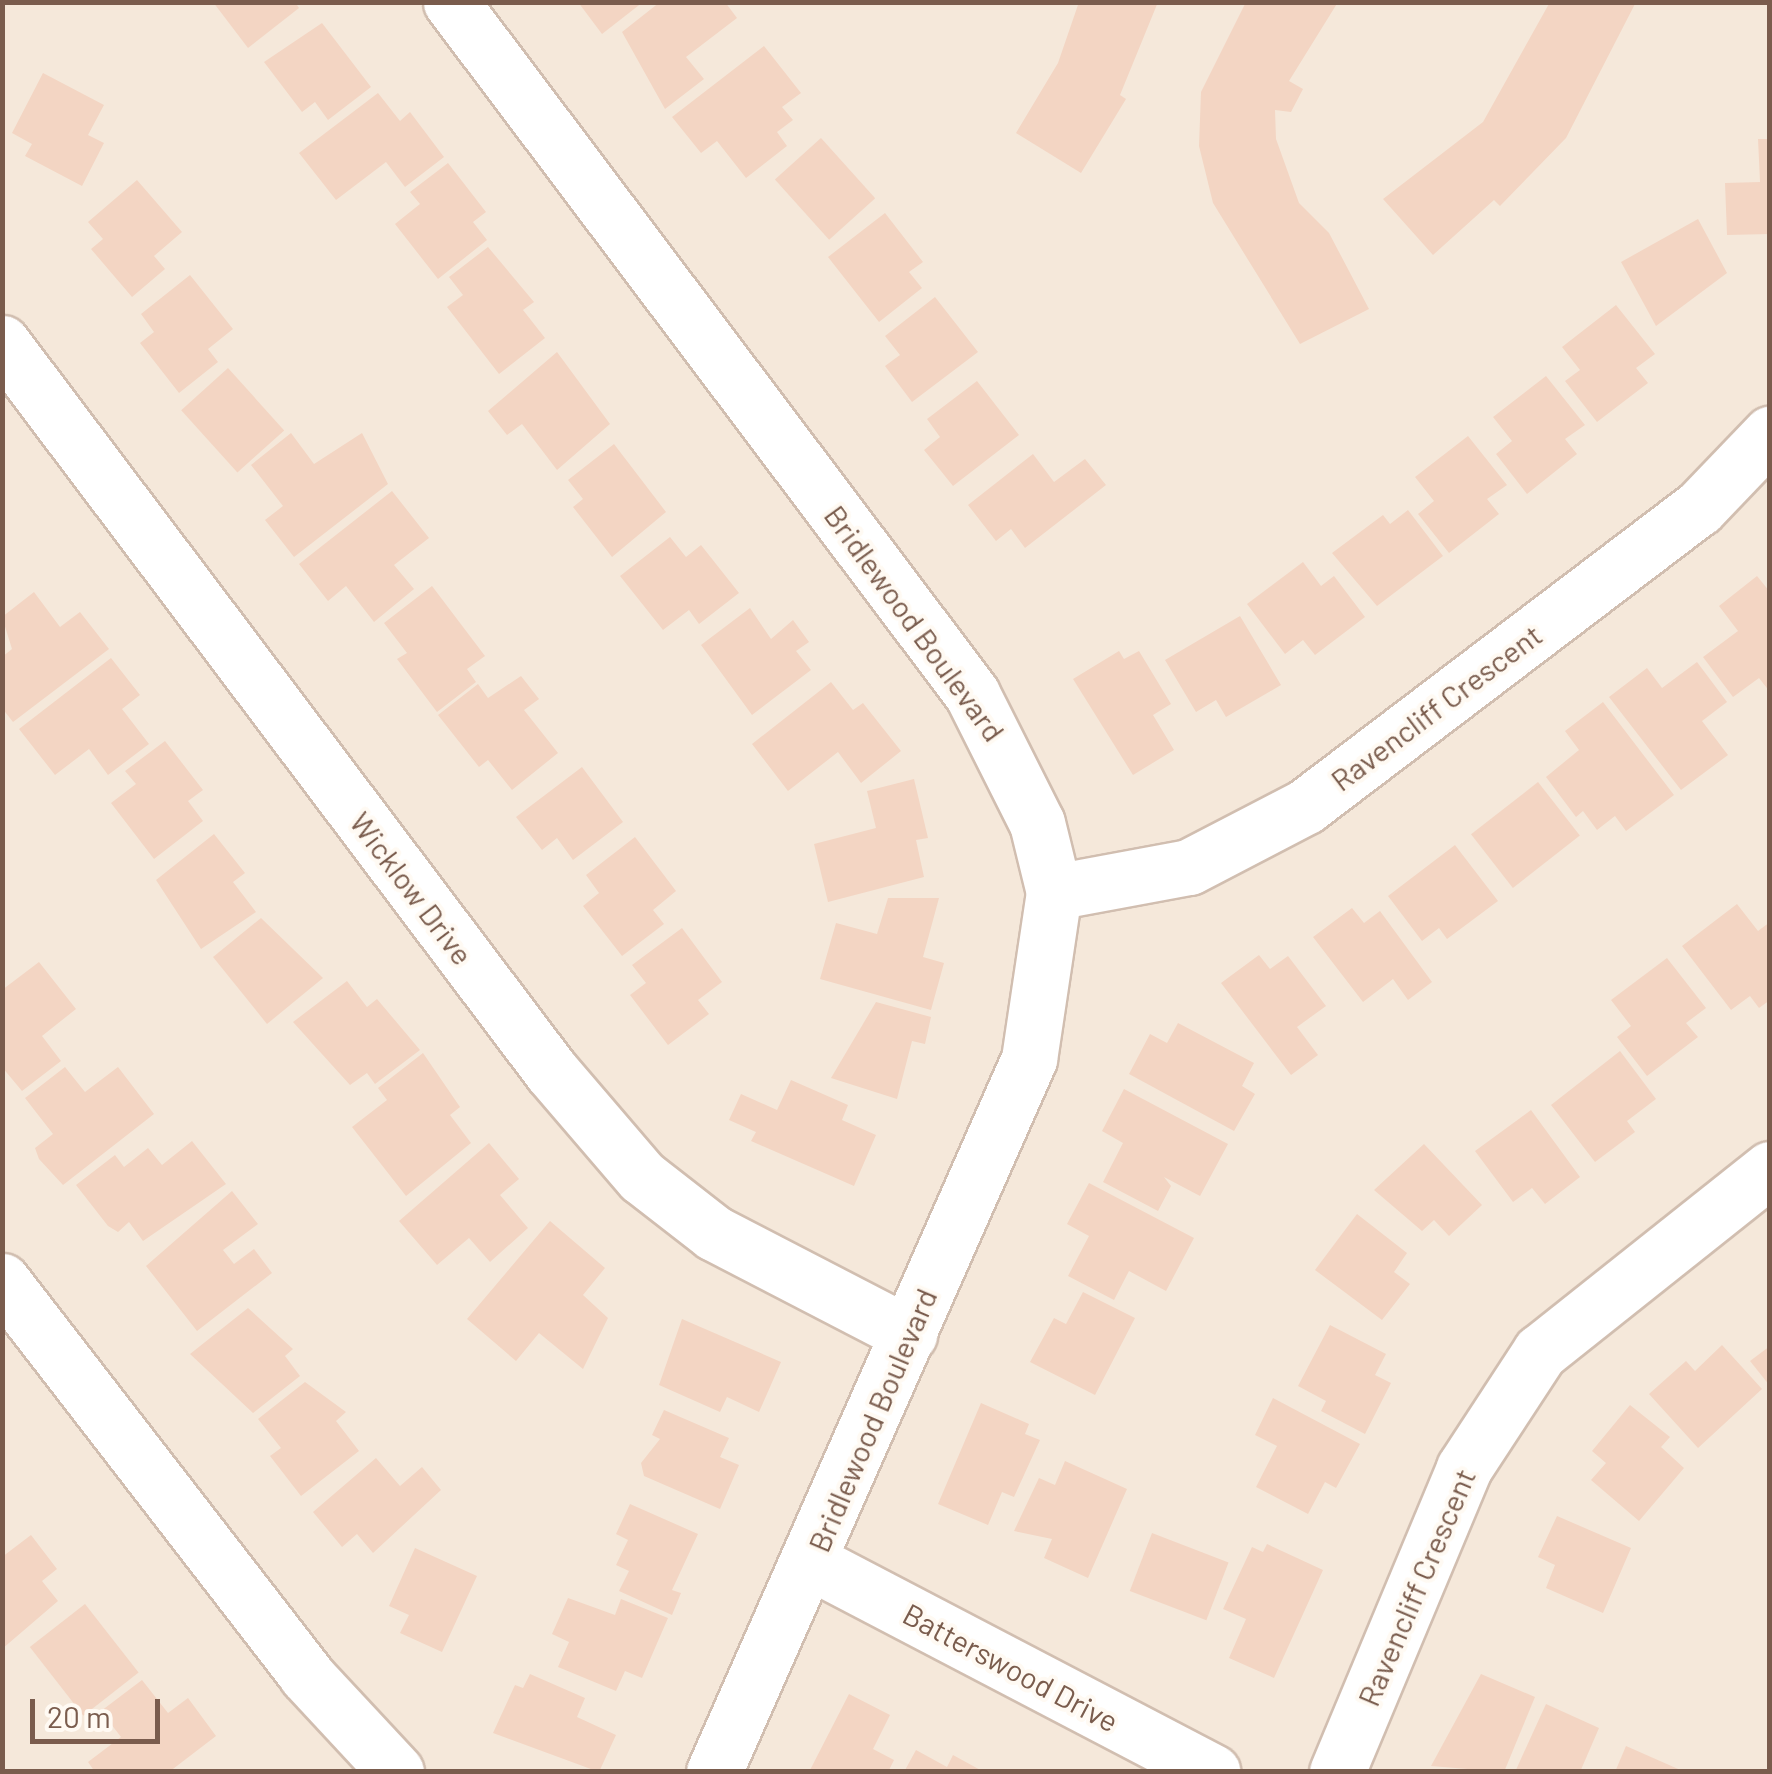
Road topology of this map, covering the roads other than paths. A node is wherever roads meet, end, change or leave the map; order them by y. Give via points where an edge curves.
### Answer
1 (451, 2) edge
2 (2, 343) edge
3 (1770, 434) edge
4 (1054, 892) junction
5 (1770, 1168) edge
6 (2, 1282) edge
7 (909, 1334) junction
8 (811, 1562) junction
9 (396, 1772) edge
10 (714, 1772) edge
11 (1212, 1772) edge
12 (1337, 1772) edge

1 - 4 street, Bridlewood Boulevard via 972,694 1037,822
2 - 7 street, Wicklow Drive via 551,1071 642,1177 714,1233
3 - 4 street, Ravencliff Crescent via 1700,508 1306,806 1190,867
4 - 7 street, Bridlewood Boulevard via 1029,1059
5 - 12 street, Ravencliff Crescent via 1582,1310 1540,1352 1464,1468
6 - 9 street via 306,1676
7 - 8 street, Bridlewood Boulevard
8 - 10 street, Bridlewood Boulevard
8 - 11 street, Batterswood Drive

